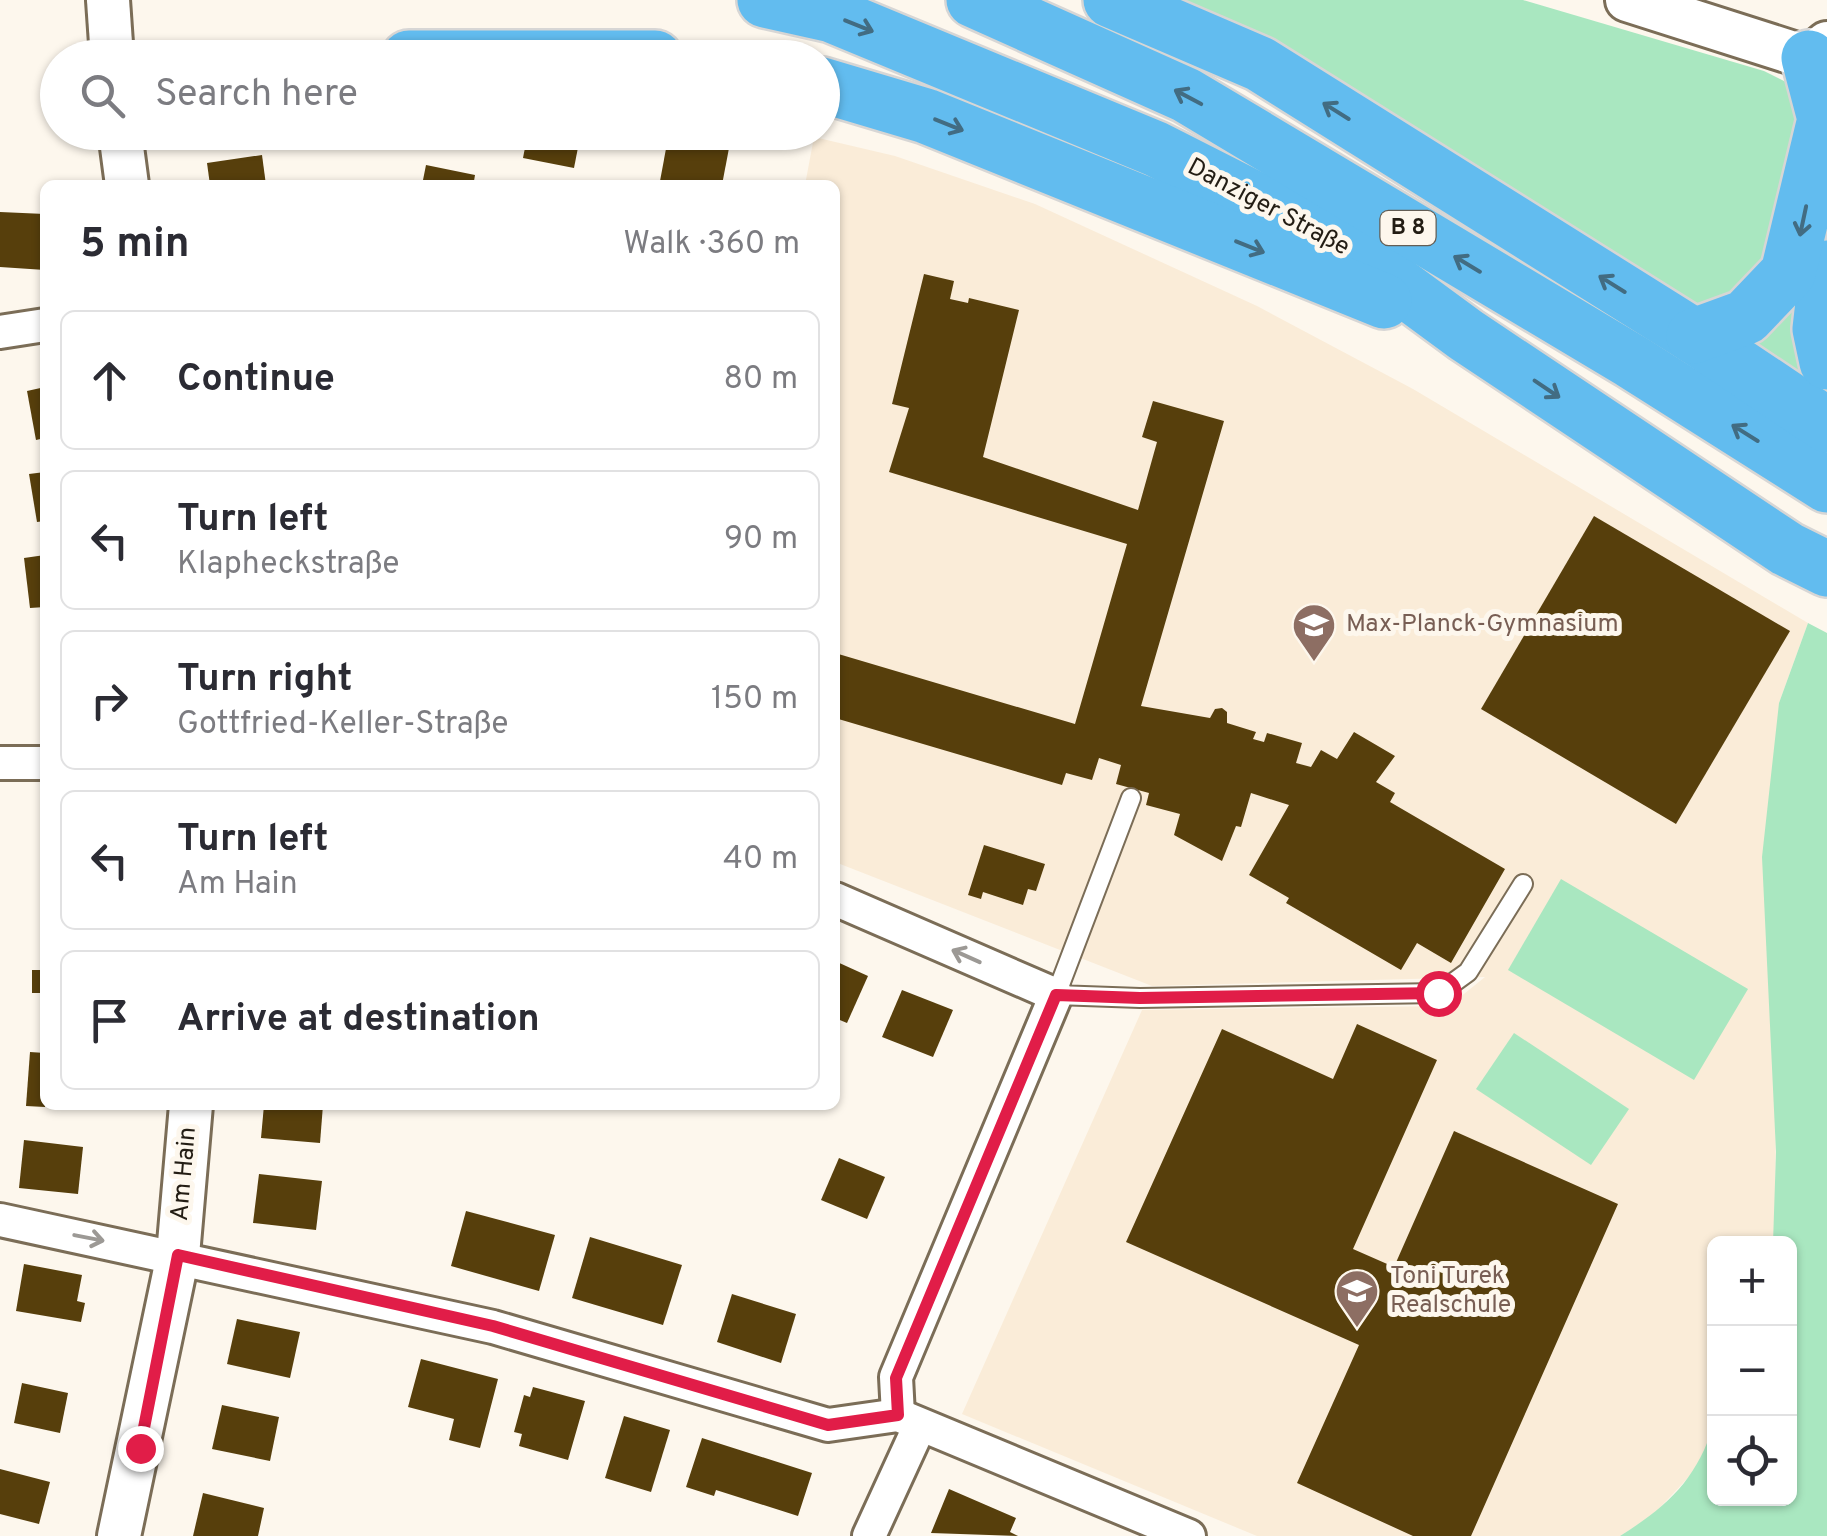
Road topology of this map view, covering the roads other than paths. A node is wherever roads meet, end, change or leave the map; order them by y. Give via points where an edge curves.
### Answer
1 (108, 0) edge
2 (765, 0) edge
3 (974, 0) edge
4 (1111, 0) edge
5 (1628, 0) edge
6 (111, 40) edge
7 (1821, 56) edge
8 (840, 90) edge
9 (122, 150) edge
10 (126, 180) edge
11 (1827, 268) edge
12 (40, 327) edge
13 (0, 332) edge
14 (1466, 335) junction
15 (1694, 336) junction
16 (1827, 362) edge
17 (1827, 426) edge
18 (1827, 485) edge
19 (1827, 569) edge
20 (0, 763) edge
21 (40, 763) edge
22 (1131, 798) dead end
23 (1523, 884) dead end
24 (840, 901) edge
25 (1056, 995) junction
26 (191, 1110) edge
27 (0, 1220) edge
28 (178, 1255) junction
29 (909, 1420) junction
30 (118, 1536) edge
31 (869, 1536) edge
32 (1190, 1536) edge

1 - 6 street
2 -> 14 highway, Danziger Straße / B 8 via 832,16 1156,149 1342,243
18 -> 3 highway, Danziger Straße / B 8 via 1186,95
15 -> 4 highway via 1260,64
5 - 7 street
7 -> 15 highway via 1824,120 1788,273 1746,317
8 -> 14 highway via 926,116
9 - 10 street
11 - 16 highway via 1820,330
12 - 13 street
14 -> 19 highway, Danziger Straße / B 8
15 - 17 highway
20 - 21 street
22 - 25 lane
23 - 25 lane via 1468,972 1438,993
25 -> 24 street
25 - 29 street via 896,1378
26 - 28 street, Am Hain
27 -> 28 street
28 - 29 street via 493,1326 828,1425
28 - 30 street, Am Hain
29 - 31 street
29 - 32 street

